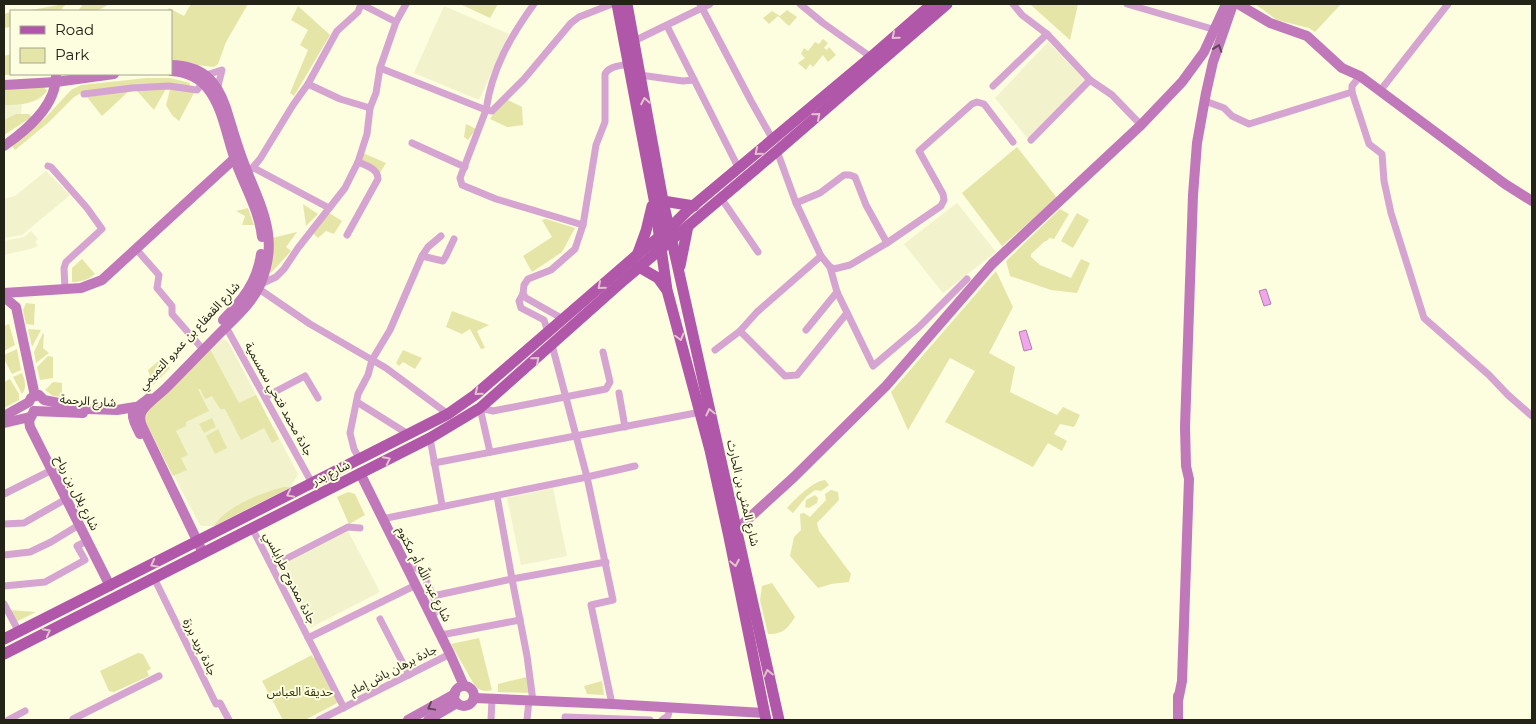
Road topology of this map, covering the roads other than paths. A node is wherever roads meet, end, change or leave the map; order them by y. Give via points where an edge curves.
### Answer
1 (361, 4) edge
2 (406, 4) edge
3 (534, 4) edge
4 (612, 4) edge
5 (617, 4) edge
6 (627, 4) edge
7 (710, 4) edge
8 (800, 4) edge
9 (932, 4) edge
10 (948, 4) edge
11 (1013, 4) edge
12 (1127, 4) edge
13 (1226, 4) edge
14 (1233, 4) edge
15 (1238, 4) edge
16 (1448, 4) edge
17 (701, 6) edge
18 (1152, 7) edge
19 (396, 22) junction
20 (667, 26) junction
21 (1208, 28) dead end
22 (1046, 34) junction
23 (634, 41) junction
24 (871, 57) junction
25 (628, 64) junction
26 (172, 65) edge
27 (380, 68) junction
28 (172, 71) edge
29 (66, 75) edge
30 (102, 75) edge
31 (640, 75) junction
32 (1360, 76) junction
33 (4, 79) edge
34 (56, 79) junction
35 (202, 79) junction
36 (694, 80) junction
37 (1090, 80) junction
38 (308, 84) junction
39 (4, 85) edge
40 (993, 86) dead end
41 (215, 91) junction
42 (1380, 91) junction
43 (1352, 92) junction
44 (84, 94) dead end
45 (1205, 97) junction
46 (370, 108) junction
47 (486, 110) junction
48 (1141, 125) junction
49 (1031, 140) dead end
50 (412, 142) dead end
51 (1013, 142) dead end
52 (775, 145) junction
53 (4, 146) edge
54 (238, 158) junction
55 (358, 162) junction
56 (48, 166) dead end
57 (465, 166) junction
58 (739, 169) junction
59 (251, 171) junction
60 (721, 198) junction
61 (658, 200) junction
62 (1532, 201) edge
63 (796, 203) junction
64 (694, 206) junction
65 (329, 208) junction
66 (583, 225) junction
67 (688, 226) junction
68 (671, 234) junction
69 (347, 235) dead end
70 (441, 236) dead end
71 (659, 236) junction
72 (454, 239) dead end
73 (887, 243) junction
74 (661, 249) junction
75 (136, 250) junction
76 (758, 252) dead end
77 (638, 254) junction
78 (422, 256) junction
79 (821, 256) junction
80 (639, 267) junction
81 (830, 267) junction
82 (678, 273) junction
83 (620, 276) junction
84 (967, 279) dead end
85 (260, 286) junction
86 (66, 289) junction
87 (667, 290) junction
88 (28, 292) junction
89 (836, 292) junction
90 (4, 293) edge
91 (523, 294) junction
92 (4, 297) edge
93 (16, 307) junction
94 (847, 313) junction
95 (563, 319) junction
96 (226, 327) junction
97 (806, 330) dead end
98 (740, 331) junction
99 (548, 332) junction
100 (200, 346) junction
101 (552, 346) junction
102 (715, 350) dead end
103 (603, 352) dead end
104 (372, 360) junction
105 (619, 393) dead end
106 (565, 396) junction
107 (265, 397) junction
108 (318, 398) dead end
109 (357, 402) junction
110 (35, 406) junction
111 (480, 408) junction
112 (700, 412) junction
113 (137, 414) junction
114 (448, 414) junction
115 (4, 416) edge
116 (1532, 416) edge
117 (4, 423) edge
118 (625, 427) junction
119 (408, 434) junction
120 (576, 436) junction
121 (430, 438) junction
122 (490, 452) junction
123 (360, 458) junction
124 (434, 463) junction
125 (635, 466) dead end
126 (52, 470) junction
127 (360, 473) junction
128 (587, 477) junction
129 (312, 483) junction
130 (4, 494) edge
131 (497, 496) junction
132 (66, 499) junction
133 (442, 505) junction
134 (382, 518) junction
135 (4, 524) edge
136 (79, 525) junction
137 (252, 528) junction
138 (360, 528) dead end
139 (737, 529) junction
140 (195, 538) junction
141 (87, 541) junction
142 (203, 553) junction
143 (4, 555) edge
144 (606, 562) junction
145 (272, 566) junction
146 (407, 568) junction
147 (154, 578) junction
148 (512, 579) junction
149 (416, 585) junction
150 (4, 586) edge
151 (110, 586) junction
152 (433, 596) junction
153 (4, 604) edge
154 (432, 618) junction
155 (380, 619) dead end
156 (520, 620) junction
157 (19, 632) junction
158 (440, 636) junction
159 (308, 638) junction
160 (4, 639) edge
161 (4, 654) edge
162 (450, 654) junction
163 (408, 675) junction
164 (159, 676) dead end
165 (464, 686) junction
166 (456, 698) junction
167 (474, 698) junction
168 (492, 699) junction
169 (531, 700) junction
170 (566, 702) junction
171 (612, 704) junction
172 (344, 708) junction
173 (670, 708) junction
174 (25, 712) dead end
175 (724, 716) edge
176 (765, 717) edge
177 (565, 718) edge
178 (73, 719) dead end
179 (8, 720) edge
180 (229, 720) edge
181 (321, 720) edge
182 (408, 720) edge
183 (428, 720) edge
184 (490, 720) edge
185 (528, 720) edge
186 (650, 720) edge
187 (662, 720) edge
188 (779, 720) edge
189 (1178, 720) edge

1 - 19 street
1 - 38 street via 358,12 338,31
2 - 19 street
3 - 47 street via 514,31 494,75
4 - 47 street via 571,23 524,79 492,111
5 - 25 main road
6 - 23 main road
7 - 17 street
8 - 24 street
9 -> 24 main road
52 -> 10 main road
11 - 22 street
12 - 18 street
13 - 48 main road via 1204,52 1182,82
45 -> 14 main road
15 - 32 main road via 1270,23 1308,36 1342,68
16 - 42 street
17 - 20 street
17 - 52 street
18 - 21 street
19 - 27 street
20 - 23 street
20 - 36 street
22 - 37 street
22 - 40 street
23 - 31 main road
24 - 52 main road
25 - 61 main road
25 - 66 street via 610,68 604,74 605,122 596,145
26 - 35 main road via 191,67
27 - 46 street
27 - 47 street
28 - 35 main road
29 - 34 main road
30 - 34 main road
31 - 36 street
61 -> 31 main road
32 - 42 main road
32 - 43 street via 1352,86
33 - 34 main road
34 - 39 main road
34 - 53 main road via 52,95 38,118
35 - 41 main road
35 - 41 street via 222,70
35 - 44 street via 197,90 169,86
36 - 58 street
37 - 48 street via 1112,95
37 - 49 street
38 - 46 street
38 - 59 street
41 - 54 main road
42 - 62 main road
43 - 45 street via 1249,124
43 - 116 street via 1369,144 1382,154 1391,212 1424,318
45 - 189 main road via 1193,195 1186,428 1189,479
46 - 55 street via 367,134
47 - 57 street
48 - 139 main road via 992,264 886,386
50 - 57 street
51 - 73 street via 984,104 972,104 919,151 943,194 943,203
52 -> 58 main road
52 - 60 main road
52 - 63 street
54 - 59 main road, شارع القعقاع بن عمرو التميمي
54 - 75 main road
54 - 100 main road, شارع القعقاع بن عمرو التميمي via 259,220 261,257 248,291
55 - 65 street via 345,188
55 - 69 street via 375,170 378,179
56 - 86 street via 102,229 66,262
57 - 66 street via 460,178 462,185
58 - 64 main road
59 - 65 street
59 - 85 main road, شارع القعقاع بن عمرو التميمي via 268,231 266,266
60 - 67 main road
60 - 76 street
61 - 64 main road
61 - 68 main road, شارع المثنى بن الحارث
61 - 71 main road, شارع المثنى بن الحارث
61 - 77 main road
63 - 73 street via 820,193 844,176 853,176
63 - 79 street
64 - 68 main road
65 - 85 street via 284,269 276,278
66 - 91 street via 574,249 551,270 528,279
67 - 68 main road
67 - 82 main road
68 - 71 main road, شارع بدر
68 - 74 main road, شارع بدر
68 - 82 main road, شارع المثنى بن الحارث
70 - 78 street
71 - 74 main road, شارع المثنى بن الحارث
71 - 77 main road, شارع بدر
72 - 78 street via 442,261
73 - 81 street via 850,265
74 - 80 main road, شارع بدر
74 - 87 main road, شارع المثنى بن الحارث
75 - 86 main road via 102,280
75 - 100 street via 159,275 157,288 172,305 172,315
77 - 83 main road, شارع بدر
78 - 104 street via 390,330
79 - 81 street
79 - 98 street
80 - 83 main road, شارع بدر
80 - 87 main road via 658,278
81 - 89 street
139 -> 82 main road, شارع المثنى بن الحارث
83 -> 95 main road, شارع بدر
83 - 101 main road, شارع بدر
84 - 94 street via 874,366
85 - 96 main road, شارع القعقاع بن عمرو التميمي
85 - 104 street via 310,324
86 - 88 main road
87 -> 112 main road, شارع المثنى بن الحارث
88 - 90 main road
88 - 93 main road
89 - 94 street
89 - 97 street
91 - 95 street
91 - 99 street via 519,301 521,308 544,320
92 - 93 main road
93 - 110 main road, شارع بلال بن رباح
94 - 98 street via 797,375 785,376
95 - 99 main road, شارع بدر
96 - 107 street, جادة محمد فتحي سمسمية
96 - 113 main road, شارع القعقاع بن عمرو التميمي
98 - 102 street
99 -> 114 main road, شارع بدر
100 - 113 main road, شارع القعقاع بن عمرو التميمي
101 - 106 street
111 -> 101 main road, شارع بدر
103 - 106 street via 609,386
104 - 109 street
104 - 114 street
105 - 118 street
106 - 111 street via 493,412
106 - 120 street
107 - 108 street via 306,376
107 - 129 street, جادة محمد فتحي سمسمية
109 - 119 street
109 - 123 street via 350,433
110 - 113 main road, شارع الرحمة via 123,416
110 - 115 main road
110 - 117 main road, شارع الرحمة
110 - 126 main road, شارع بلال بن رباح via 30,427
111 - 121 main road, شارع بدر
111 - 122 street
112 - 118 street
112 -> 176 main road, شارع المثنى بن الحارث
113 - 140 main road
114 - 119 main road, شارع بدر
118 - 120 street
119 - 123 main road, شارع بدر
120 - 122 street
120 - 128 street
121 - 124 street
127 -> 121 main road, شارع بدر
122 - 124 street
123 - 129 main road, شارع بدر
124 - 133 street
125 - 128 street
126 - 130 street
126 - 132 main road, شارع بلال بن رباح
127 - 134 main road, شارع عبد اللّه أم مكتوم
127 - 137 main road, شارع بدر
128 - 131 street
128 - 144 street
129 -> 140 main road, شارع بدر
131 - 133 street
131 - 148 street
132 - 135 street via 24,523
132 - 136 main road, شارع بلال بن رباح
133 - 134 street
134 - 146 main road, شارع عبد اللّه أم مكتوم
136 - 141 main road, شارع بلال بن رباح
136 - 143 street via 30,552
137 - 142 main road, شارع بدر
137 - 145 street, جادة ممدوح طرابلسي
138 - 145 street via 348,527
188 -> 139 main road, شارع المثنى بن الحارث
140 - 142 main road
140 -> 151 main road, شارع بدر
141 - 150 street via 78,546 84,560 70,569 45,582
141 - 151 main road, شارع بلال بن رباح
142 - 147 main road, شارع بدر
144 - 148 street
144 - 171 street via 613,600 592,604
145 - 159 street, جادة ممدوح طرابلسي
146 - 149 main road, شارع عبد اللّه أم مكتوم
146 - 152 street via 417,568
161 -> 147 main road, شارع بدر
147 - 180 street, جادة بريد برزة via 216,704 220,702
148 - 152 street
148 - 156 street
149 - 154 main road, شارع عبد اللّه أم مكتوم
149 - 159 street
151 - 157 main road, شارع بدر
152 - 154 street via 437,608
153 - 157 street
154 - 158 main road, شارع عبد اللّه أم مكتوم
155 - 163 street
156 - 158 street
156 - 169 street
157 - 160 main road, شارع بدر
158 - 162 main road, شارع عبد اللّه أم مكتوم
159 - 172 street, جادة ممدوح طرابلسي
162 - 163 street, جادة برهان باش إمام
162 - 165 main road, شارع عبد اللّه أم مكتوم
163 - 172 street, جادة برهان باش إمام
164 - 178 street
165 - 166 main road via 458,689
165 - 167 main road via 472,690
166 - 167 main road via 463,706
166 -> 182 main road
166 - 183 main road
167 - 168 main road
168 - 169 main road
168 - 184 street
169 - 170 main road
169 - 185 street
170 - 171 main road
170 - 177 street
171 - 173 main road
172 - 181 street, جادة برهان باش إمام
173 - 175 main road
173 - 187 street via 668,716
174 - 179 street
175 - 176 main road
177 - 186 street

